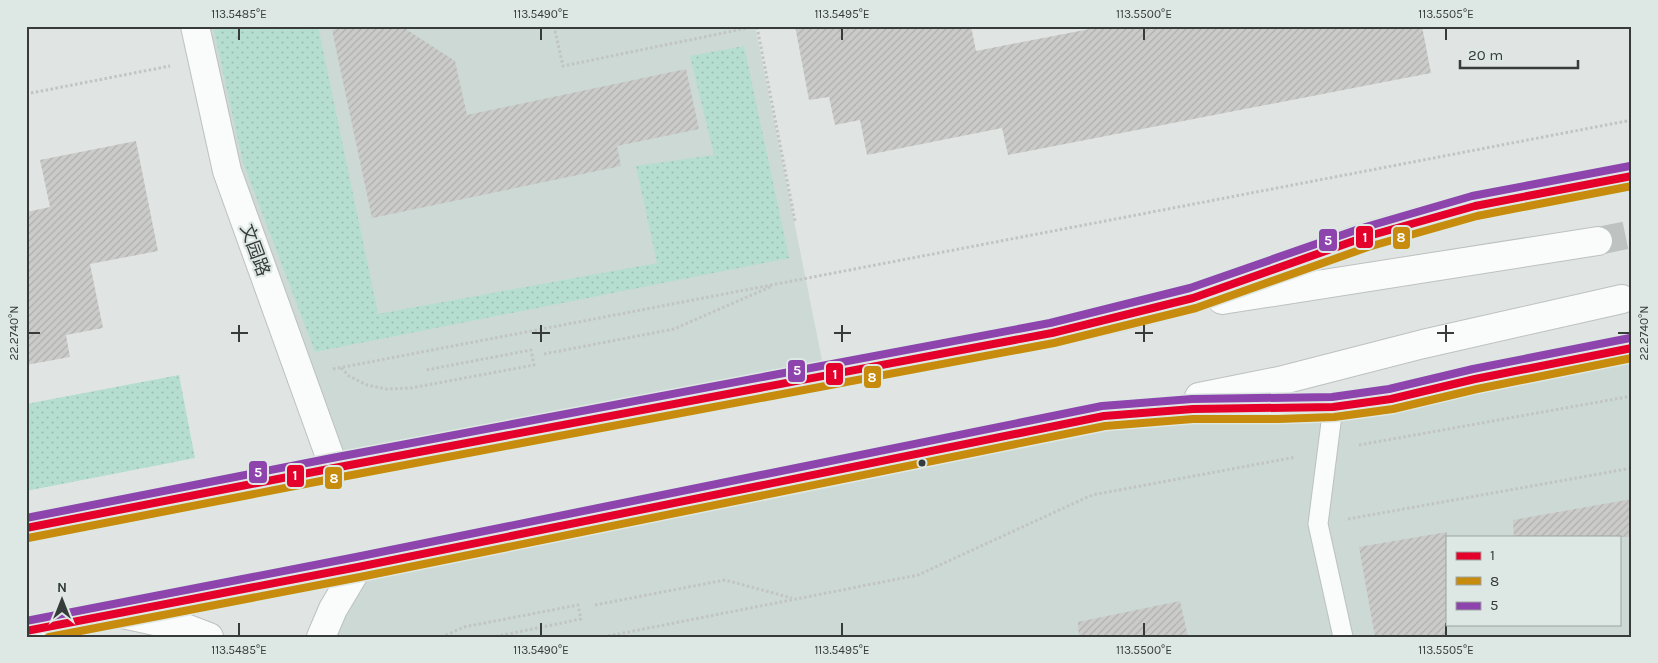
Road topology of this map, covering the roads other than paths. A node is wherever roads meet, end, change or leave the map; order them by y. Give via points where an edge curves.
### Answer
1 (195, 26) edge
2 (1632, 176) edge
3 (1598, 241) tunnel mouth
4 (1622, 299) dead end
5 (1128, 315) junction
6 (1632, 348) edge
7 (1333, 407) junction
8 (1104, 416) junction
9 (334, 468) junction
10 (26, 528) edge
11 (358, 567) junction
12 (118, 613) junction
13 (26, 631) edge
14 (209, 637) edge
15 (320, 637) edge
16 (1343, 637) edge

1 - 9 main road, 文园路 via 227,171
2 - 5 main road via 1475,206 1365,237 1194,298
3 - 5 main road
4 - 8 main road via 1278,381
5 - 9 main road via 1033,336
6 - 7 main road via 1391,399
7 - 8 main road via 1194,409
7 - 16 lane via 1318,524
8 - 11 main road
9 - 10 main road
11 - 12 main road
11 - 15 main road
12 - 13 main road
12 - 14 main road via 183,627

